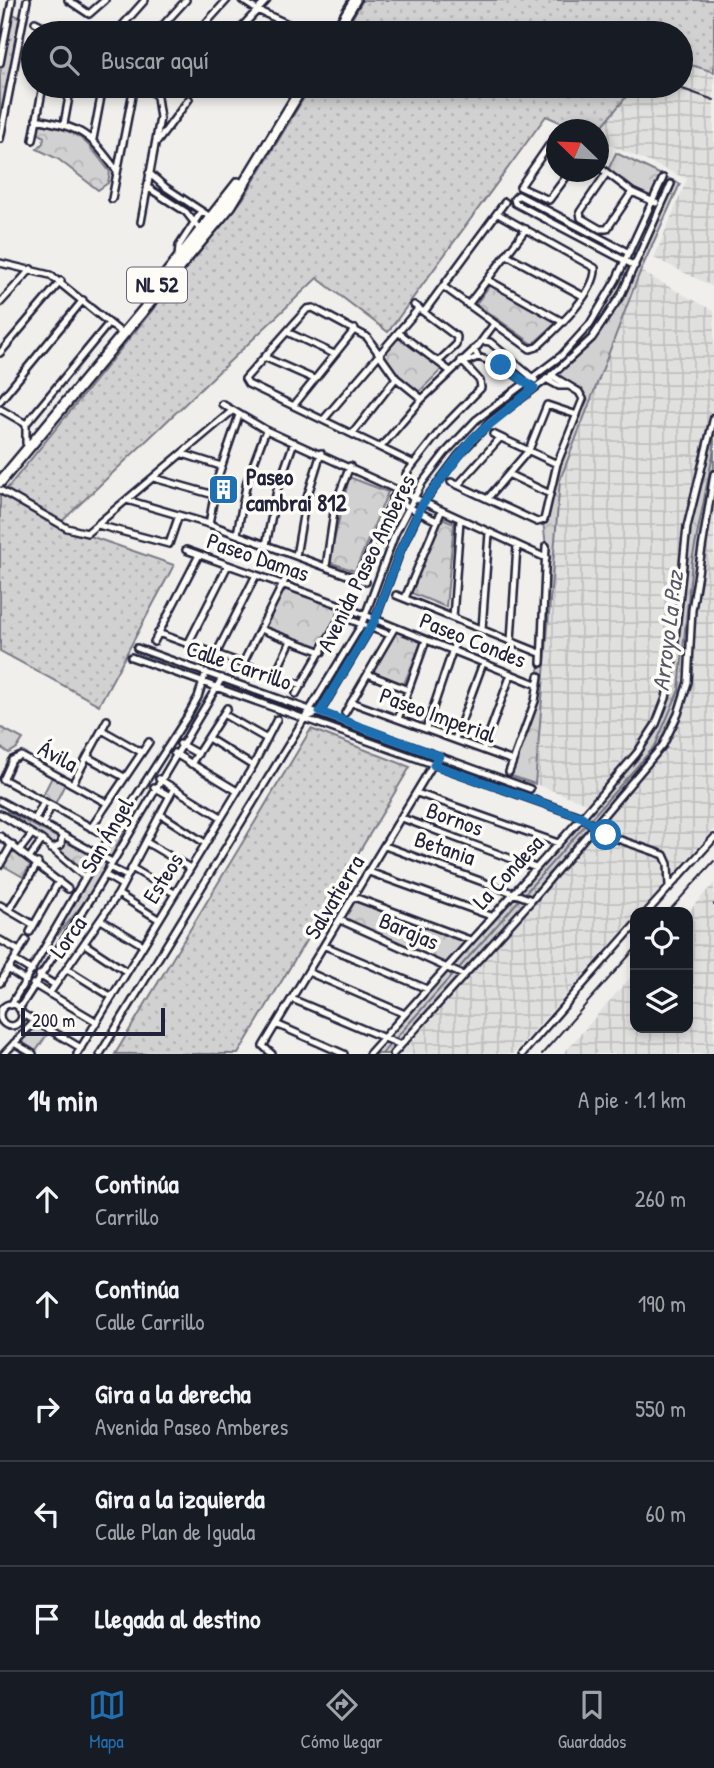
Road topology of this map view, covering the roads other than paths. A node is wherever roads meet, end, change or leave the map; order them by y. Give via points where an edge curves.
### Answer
1 (12, 0) edge
2 (27, 0) edge
3 (106, 0) edge
4 (145, 0) edge
5 (186, 0) edge
6 (227, 0) edge
7 (242, 0) edge
8 (267, 0) edge
9 (349, 0) edge
10 (355, 0) edge
11 (68, 1) edge
12 (10, 8) junction
13 (257, 10) junction
14 (24, 16) junction
15 (23, 21) edge
16 (129, 21) edge
17 (167, 21) edge
18 (208, 21) edge
19 (247, 21) edge
20 (281, 21) edge
21 (336, 21) edge
22 (342, 21) edge
23 (21, 31) edge
24 (0, 63) edge
25 (40, 98) edge
26 (69, 98) edge
27 (101, 98) edge
28 (132, 98) edge
29 (154, 98) edge
30 (290, 98) edge
31 (296, 98) edge
32 (189, 99) dead end
33 (36, 119) junction
34 (64, 124) junction
35 (0, 139) edge
36 (93, 139) junction
37 (33, 140) dead end
38 (157, 144) junction
39 (546, 153) edge
40 (117, 171) junction
41 (149, 173) junction
42 (609, 176) edge
43 (663, 178) dead end
44 (562, 182) edge
45 (601, 182) edge
46 (671, 184) dead end
47 (146, 187) junction
48 (632, 192) junction
49 (111, 199) dead end
50 (505, 202) dead end
51 (653, 202) junction
52 (662, 206) junction
53 (201, 212) junction
54 (498, 214) junction
55 (213, 219) junction
56 (195, 221) junction
57 (141, 222) dead end
58 (526, 229) junction
59 (205, 233) junction
60 (629, 253) junction
61 (507, 255) junction
62 (639, 258) junction
63 (178, 260) junction
64 (626, 261) junction
65 (0, 263) edge
66 (635, 265) junction
67 (31, 269) junction
68 (488, 280) junction
69 (61, 281) junction
70 (444, 287) junction
71 (583, 296) junction
72 (83, 300) junction
73 (0, 303) edge
74 (468, 305) junction
75 (419, 309) junction
76 (563, 322) junction
77 (109, 323) junction
78 (494, 324) junction
79 (355, 329) junction
80 (500, 329) junction
81 (287, 332) junction
82 (121, 333) junction
83 (400, 333) junction
84 (486, 341) junction
85 (474, 349) junction
86 (0, 353) edge
87 (379, 353) junction
88 (334, 354) junction
89 (264, 357) junction
90 (478, 357) junction
91 (438, 362) junction
92 (460, 363) junction
93 (450, 370) junction
94 (537, 374) junction
95 (549, 377) junction
96 (396, 378) junction
97 (314, 379) junction
98 (526, 382) junction
99 (537, 386) junction
100 (422, 399) junction
101 (0, 401) edge
102 (222, 404) dead end
103 (295, 404) junction
104 (0, 409) edge
105 (232, 411) junction
106 (239, 415) junction
107 (577, 415) junction
108 (714, 417) edge
109 (324, 419) junction
110 (26, 424) junction
111 (266, 430) junction
112 (353, 433) junction
113 (493, 434) dead end
114 (500, 438) junction
115 (294, 442) junction
116 (26, 443) junction
117 (382, 447) junction
118 (529, 450) junction
119 (321, 453) junction
120 (183, 454) junction
121 (412, 463) junction
122 (557, 464) junction
123 (221, 466) junction
124 (350, 466) junction
125 (0, 473) edge
126 (405, 474) dead end
127 (714, 474) edge
128 (510, 475) junction
129 (154, 478) junction
130 (0, 482) edge
131 (451, 482) dead end
132 (458, 485) junction
133 (0, 490) edge
134 (397, 490) junction
135 (550, 494) junction
136 (214, 495) junction
137 (414, 498) junction
138 (488, 498) junction
139 (392, 499) junction
140 (127, 500) junction
141 (423, 503) junction
142 (409, 507) junction
143 (418, 512) junction
144 (441, 512) junction
145 (180, 515) junction
146 (460, 520) junction
147 (437, 521) junction
148 (209, 524) junction
149 (98, 525) junction
150 (689, 527) junction
151 (702, 529) junction
152 (489, 533) junction
153 (237, 534) junction
154 (266, 545) junction
155 (517, 545) junction
156 (546, 546) dead end
157 (186, 550) dead end
158 (199, 555) junction
159 (296, 556) junction
160 (546, 558) junction
161 (228, 565) junction
162 (326, 566) junction
163 (288, 574) dead end
164 (256, 575) junction
165 (358, 579) junction
166 (366, 582) dead end
167 (283, 584) junction
168 (396, 595) dead end
169 (405, 598) junction
170 (345, 609) junction
171 (343, 617) junction
172 (365, 617) junction
173 (453, 618) junction
174 (375, 620) junction
175 (362, 624) junction
176 (370, 628) junction
177 (395, 628) junction
178 (260, 629) junction
179 (482, 629) junction
180 (158, 633) junction
181 (390, 635) junction
182 (457, 637) dead end
183 (426, 640) junction
184 (291, 641) junction
185 (511, 641) junction
186 (154, 642) dead end
187 (188, 644) junction
188 (137, 648) dead end
189 (322, 652) junction
190 (455, 652) junction
191 (540, 653) junction
192 (216, 654) junction
193 (131, 657) dead end
194 (243, 663) junction
195 (482, 663) junction
196 (541, 663) dead end
197 (206, 672) junction
198 (275, 674) junction
199 (368, 674) junction
200 (511, 674) junction
201 (539, 676) dead end
202 (222, 678) junction
203 (202, 682) junction
204 (302, 685) junction
205 (538, 685) junction
206 (217, 688) junction
207 (408, 690) junction
208 (296, 694) dead end
209 (351, 702) junction
210 (310, 709) junction
211 (320, 712) junction
212 (345, 713) dead end
213 (187, 717) junction
214 (305, 718) junction
215 (277, 719) dead end
216 (398, 719) junction
217 (107, 720) dead end
218 (194, 721) junction
219 (657, 725) junction
220 (426, 729) junction
221 (102, 730) junction
222 (669, 731) junction
223 (208, 738) junction
224 (267, 739) junction
225 (454, 739) junction
226 (149, 742) dead end
227 (180, 744) junction
228 (483, 750) junction
229 (141, 752) junction
230 (174, 754) junction
231 (198, 754) junction
232 (439, 756) junction
233 (87, 757) junction
234 (513, 761) junction
235 (191, 764) junction
236 (434, 765) junction
237 (253, 766) junction
238 (509, 772) dead end
239 (124, 777) junction
240 (2, 779) edge
241 (159, 779) junction
242 (73, 783) junction
243 (154, 787) junction
244 (174, 788) junction
245 (530, 789) dead end
246 (237, 791) junction
247 (417, 793) junction
248 (170, 796) junction
249 (0, 801) edge
250 (44, 802) junction
251 (107, 803) junction
252 (51, 806) junction
253 (0, 814) edge
254 (160, 814) junction
255 (125, 815) junction
256 (221, 817) junction
257 (402, 818) junction
258 (583, 818) junction
259 (35, 819) junction
260 (135, 821) junction
261 (43, 824) junction
262 (594, 826) junction
263 (91, 828) junction
264 (32, 834) junction
265 (62, 834) junction
266 (103, 834) dead end
267 (0, 836) edge
268 (714, 838) edge
269 (42, 841) junction
270 (146, 842) junction
271 (205, 843) junction
272 (12, 844) junction
273 (558, 844) junction
274 (385, 846) junction
275 (51, 849) junction
276 (20, 850) junction
277 (99, 854) junction
278 (30, 857) junction
279 (38, 863) junction
280 (111, 864) junction
281 (0, 865) edge
282 (132, 868) junction
283 (537, 868) junction
284 (190, 869) junction
285 (369, 872) junction
286 (105, 875) junction
287 (127, 876) junction
288 (85, 877) junction
289 (59, 881) junction
290 (122, 885) junction
291 (669, 887) junction
292 (68, 889) dead end
293 (515, 891) junction
294 (174, 893) junction
295 (118, 894) junction
296 (354, 897) junction
297 (532, 900) junction
298 (0, 905) edge
299 (651, 907) edge
300 (9, 910) junction
301 (491, 916) junction
302 (158, 919) junction
303 (101, 920) junction
304 (340, 920) junction
305 (34, 925) junction
306 (630, 931) edge
307 (30, 932) dead end
308 (52, 935) junction
309 (0, 940) edge
310 (26, 940) dead end
311 (470, 940) junction
312 (62, 942) junction
313 (86, 945) junction
314 (143, 945) junction
315 (325, 946) junction
316 (19, 951) junction
317 (14, 960) junction
318 (447, 966) junction
319 (8, 969) junction
320 (67, 969) junction
321 (32, 971) junction
322 (127, 972) junction
323 (308, 972) junction
324 (39, 975) junction
325 (463, 975) junction
326 (1, 979) edge
327 (26, 981) junction
328 (33, 984) junction
329 (55, 985) junction
330 (427, 989) junction
331 (50, 995) junction
332 (112, 997) junction
333 (292, 999) junction
334 (11, 1004) junction
335 (0, 1011) edge
336 (20, 1011) junction
337 (405, 1014) junction
338 (0, 1018) edge
339 (36, 1020) junction
340 (97, 1022) junction
341 (18, 1023) junction
342 (276, 1024) junction
343 (29, 1028) junction
344 (384, 1037) junction
345 (14, 1043) junction
346 (401, 1045) junction
347 (79, 1051) edge
348 (4, 1054) edge
349 (33, 1054) edge
350 (100, 1054) edge
351 (272, 1054) edge
352 (344, 1054) edge
353 (369, 1054) edge
354 (393, 1054) edge
355 (522, 1054) edge

1 - 12 street
2 - 14 street
3 - 11 street via 89,14
4 - 16 street
5 - 17 street
6 - 18 street
7 - 13 street
8 - 13 street
9 - 21 main road
10 - 22 main road
12 - 14 street
12 - 24 street
13 - 19 street
13 - 20 street
14 - 15 street
23 - 35 street
25 - 33 street
26 - 34 street
27 - 36 street
28 - 40 street
29 - 38 street via 160,107
30 - 55 main road, NL 52
31 - 59 main road via 235,199
32 - 38 street
33 - 34 street
33 - 37 street
34 - 36 street
36 - 40 street
38 - 41 street
39 - 44 street via 521,184 547,200
40 - 49 street
41 - 47 street
41 - 53 street
42 - 48 street
43 - 51 street, Avenida Paseo Amberes
45 - 48 street via 580,212 581,219 600,229 607,229
46 - 52 street, Avenida Paseo Amberes
47 - 56 street
47 - 57 street
48 - 51 street
50 - 54 street
51 - 52 street
51 - 60 street, Avenida Paseo Amberes
52 - 62 street, Avenida Paseo Amberes
53 - 55 street
53 - 56 street
54 - 58 street
54 - 70 street
55 - 59 main road, NL 52
56 - 59 street
56 - 63 street via 179,246
58 - 61 street
58 - 71 street via 595,268
59 - 63 main road, NL 52
59 - 82 main road
60 - 62 street
60 - 64 street, Avenida Paseo Amberes
60 - 64 street via 519,195 514,199
61 - 68 street
61 - 71 street
62 - 66 street, Avenida Paseo Amberes
63 - 82 main road, NL 52
64 - 66 street
64 - 94 street, Avenida Paseo Amberes via 590,324
65 - 67 street
66 - 95 street, Avenida Paseo Amberes via 605,321 578,354
67 - 69 street
67 - 73 street
68 - 74 street
68 - 76 street
69 - 72 street
69 - 86 street
70 - 74 street
70 - 75 street
71 - 76 street
72 - 77 street
72 - 101 street
74 - 78 street
75 - 83 street
75 - 91 street via 458,340
76 - 80 street via 537,347 527,349
77 - 82 street
77 - 110 street
78 - 80 street
78 - 84 street
79 - 81 street via 313,308
79 - 87 street
79 - 88 street
80 - 84 street
81 - 88 street
81 - 89 street
82 - 116 main road, NL 52
82 - 130 main road
83 - 87 street
83 - 91 street
84 - 85 street
84 - 94 street
85 - 90 street
85 - 92 street
87 - 96 street
87 - 109 street
88 - 97 street
89 - 97 street
89 - 103 street via 246,381
90 - 92 street
90 - 98 street via 501,365
91 - 93 street
92 - 93 street
92 - 121 street via 480,381 481,388
93 - 100 street
94 - 95 street
94 - 98 street, Avenida Paseo Amberes
94 - 99 street
95 - 99 street, Avenida Paseo Amberes
95 - 107 street via 559,386 579,392 583,399
96 - 100 street
96 - 112 street
97 - 103 street
98 - 99 street
98 - 137 street, Avenida Paseo Amberes via 460,436
99 - 141 street, Avenida Paseo Amberes via 473,438
100 - 117 street
102 - 105 street
103 - 109 street
104 - 110 street
105 - 106 street
105 - 120 street
106 - 111 street
106 - 123 street
107 - 118 street via 546,406
107 - 122 street
108 - 150 street, La Condesa
109 - 112 street
110 - 116 street
111 - 115 street
111 - 153 street via 247,481
112 - 117 street
113 - 114 street
114 - 118 street
114 - 132 street
115 - 119 street
115 - 154 street via 277,491
116 - 125 main road, NL 52
117 - 121 street
118 - 122 street
118 - 128 street
119 - 124 street
119 - 159 street via 305,504
120 - 123 street
120 - 129 street
121 - 126 street
122 - 135 street
123 - 136 street
124 - 134 street
124 - 162 street via 333,515
127 - 151 street, La Condesa
128 - 135 street
128 - 138 street
129 - 136 street
129 - 140 street
131 - 132 street
132 - 138 street
133 - 149 street via 67,528 87,533
134 - 137 street
134 - 139 street
135 - 138 street via 543,522
136 - 148 street
137 - 141 street
137 - 142 street, Avenida Paseo Amberes
139 - 142 street
139 - 165 street
140 - 145 street
140 - 149 street
141 - 143 street, Avenida Paseo Amberes
141 - 144 street
142 - 143 street
142 - 172 street, Avenida Paseo Amberes
143 - 147 street
143 - 174 street, Avenida Paseo Amberes
144 - 146 street
144 - 147 street
145 - 148 street
145 - 149 street via 169,544
146 - 152 street
146 - 173 street
147 - 169 street
148 - 153 street
150 - 151 street
150 - 219 street, La Condesa via 672,667
151 - 222 street, La Condesa via 688,682
152 - 155 street
152 - 179 street
153 - 154 street
154 - 159 street
155 - 160 street
155 - 185 street
156 - 160 street
157 - 158 street, Paseo Damas
158 - 161 street, Paseo Damas
158 - 180 street
159 - 162 street
160 - 191 street
161 - 164 street, Paseo Damas
161 - 187 street
162 - 165 street
163 - 167 street
164 - 167 street, Paseo Damas
164 - 192 street
165 - 166 street
167 - 170 street, Paseo Damas
167 - 178 street
168 - 169 street
169 - 173 street
170 - 171 street
170 - 172 street, Paseo Damas
171 - 175 street
171 - 189 street
172 - 174 street, Paseo Damas
172 - 175 street, Avenida Paseo Amberes
173 - 179 street
174 - 176 street, Avenida Paseo Amberes
174 - 177 street, Paseo Damas
175 - 176 street
175 - 210 street, Avenida Paseo Amberes
176 - 181 street
176 - 211 street, Avenida Paseo Amberes
177 - 181 street
177 - 183 street, Paseo Condes
178 - 184 street
178 - 194 street
179 - 185 street
180 - 186 street
180 - 187 street
181 - 199 street
182 - 190 street
183 - 190 street, Paseo Condes
183 - 207 street
184 - 189 street
184 - 198 street
185 - 191 street
187 - 192 street
188 - 197 street, Calle Carrillo
189 - 204 street
190 - 195 street, Paseo Condes
190 - 220 street
191 - 196 street
192 - 194 street
193 - 203 street, Calle Carrillo
194 - 198 street
195 - 200 street, Paseo Condes
195 - 225 street
197 - 202 street, Calle Carrillo
197 - 203 street, San Ángel
198 - 204 street
199 - 207 street
199 - 209 street
200 - 205 street, Paseo Condes
200 - 228 street
201 - 205 street
202 - 206 street, San Ángel
202 - 210 street, Calle Carrillo
203 - 206 street, Calle Carrillo
203 - 213 street, San Ángel
204 - 208 street
205 - 234 street
206 - 214 street, Calle Carrillo
206 - 218 street, San Ángel
207 - 216 street
209 - 212 street
209 - 216 street, Paseo Imperial
210 - 211 street, Calle Carrillo
210 - 214 street, Avenida Paseo Amberes
211 - 214 street
211 - 232 street, Calle Carrillo
213 - 218 street
213 - 255 street, San Ángel
214 - 236 street, Calle Carrillo
214 - 350 street, Avenida Paseo Amberes
215 - 224 street, Esteos
216 - 220 street, Paseo Imperial
217 - 221 street
218 - 227 street, San Ángel
219 - 222 street
219 - 258 street, La Condesa
220 - 225 street, Paseo Imperial
221 - 229 street
221 - 233 street
222 - 262 street, La Condesa via 654,756
223 - 224 street via 225,711
223 - 231 street
223 - 237 street
224 - 237 street, Esteos
225 - 228 street, Paseo Imperial
226 - 229 street
227 - 230 street, San Ángel
227 - 231 street
228 - 234 street, Paseo Imperial
229 - 239 street
230 - 235 street
230 - 241 street, San Ángel
231 - 235 street
232 - 236 street
232 - 245 street, Calle Carrillo
233 - 239 street
233 - 242 street
234 - 238 street
235 - 246 street
236 - 247 street, Salvatierra
236 - 258 street, Calle Carrillo
237 - 246 street, Esteos
239 - 251 street
240 - 242 street, Ávila via 17,756
240 - 250 street
241 - 243 street, San Ángel
241 - 244 street
242 - 251 street, Ávila
243 - 248 street
243 - 260 street, San Ángel
244 - 248 street, Lorca
244 - 256 street
246 - 256 street, Esteos
247 - 257 street, Salvatierra
247 - 273 street
248 - 254 street, Lorca
249 - 259 street
250 - 252 street
250 - 259 street
251 - 263 street
252 - 261 street
252 - 263 street
253 - 264 street
254 - 270 street, Lorca
254 - 271 street
255 - 260 street
255 - 277 street, San Ángel
256 - 271 street, Esteos
257 - 274 street, Salvatierra
257 - 283 street, Bornos
258 - 262 street, Calle Carrillo
258 - 273 street, La Condesa
259 - 261 street
260 - 280 street, San Ángel
261 - 265 street
262 - 291 street, Calle Carrillo via 606,835 664,855
262 - 297 street, La Condesa
263 - 266 street
264 - 269 street
264 - 276 street
265 - 275 street via 61,845
265 - 277 street
267 - 272 street
268 - 291 street
269 - 275 street
269 - 278 street
270 - 282 street, Lorca
270 - 284 street
271 - 284 street, Esteos
272 - 276 street
272 - 281 street
273 - 283 street, La Condesa
274 - 285 street, Salvatierra
274 - 293 street, Betania
275 - 288 street
276 - 278 street
277 - 280 street
277 - 288 street, San Ángel
278 - 279 street
279 - 289 street
279 - 300 street
280 - 286 street, San Ángel
280 - 287 street
282 - 287 street, Lorca
282 - 294 street
283 - 293 street, La Condesa
284 - 294 street, Esteos
285 - 296 street, Salvatierra
285 - 301 street
286 - 290 street
286 - 312 street, San Ángel
287 - 290 street, Lorca
288 - 308 street, San Ángel
289 - 292 street
289 - 305 street
290 - 295 street, Lorca
291 - 299 street
293 - 297 street, Betania
293 - 301 street, La Condesa
294 - 302 street, Esteos
295 - 302 street
295 - 303 street, Lorca
296 - 304 street, Salvatierra
296 - 311 street
297 - 325 street, La Condesa
298 - 300 street
300 - 305 street
301 - 311 street, La Condesa
302 - 314 street, Esteos
303 - 313 street, Lorca
303 - 314 street
304 - 315 street, Salvatierra
304 - 318 street, Barajas
305 - 307 street
306 - 355 street
308 - 312 street
308 - 321 street, San Ángel
309 - 316 street
310 - 316 street
311 - 318 street, La Condesa
312 - 324 street, San Ángel
313 - 320 street, Lorca
313 - 322 street
314 - 322 street, Esteos
315 - 323 street, Salvatierra
315 - 330 street
316 - 317 street
317 - 319 street
317 - 321 street
318 - 325 street, Barajas
318 - 330 street, La Condesa
319 - 326 street
319 - 327 street
320 - 329 street, Lorca
320 - 332 street
321 - 327 street, San Ángel
322 - 332 street, Esteos
323 - 333 street, Salvatierra
323 - 337 street
324 - 328 street, San Ángel
324 - 329 street
325 - 346 street, La Condesa
327 - 334 street, San Ángel
328 - 331 street
328 - 336 street, San Ángel
329 - 331 street, Lorca
330 - 337 street, La Condesa
331 - 340 street
332 - 340 street, Esteos
333 - 342 street, Salvatierra
333 - 344 street
334 - 335 street
334 - 336 street
335 - 338 street
336 - 339 street
336 - 341 street
337 - 344 street, La Condesa
338 - 341 street via 6,1025
339 - 343 street
339 - 347 street
340 - 347 street, Esteos
341 - 343 street
342 - 351 street, Salvatierra via 263,1046
342 - 352 street
343 - 345 street
344 - 346 street
344 - 353 street, La Condesa
345 - 348 street
345 - 349 street
346 - 354 street, La Condesa

